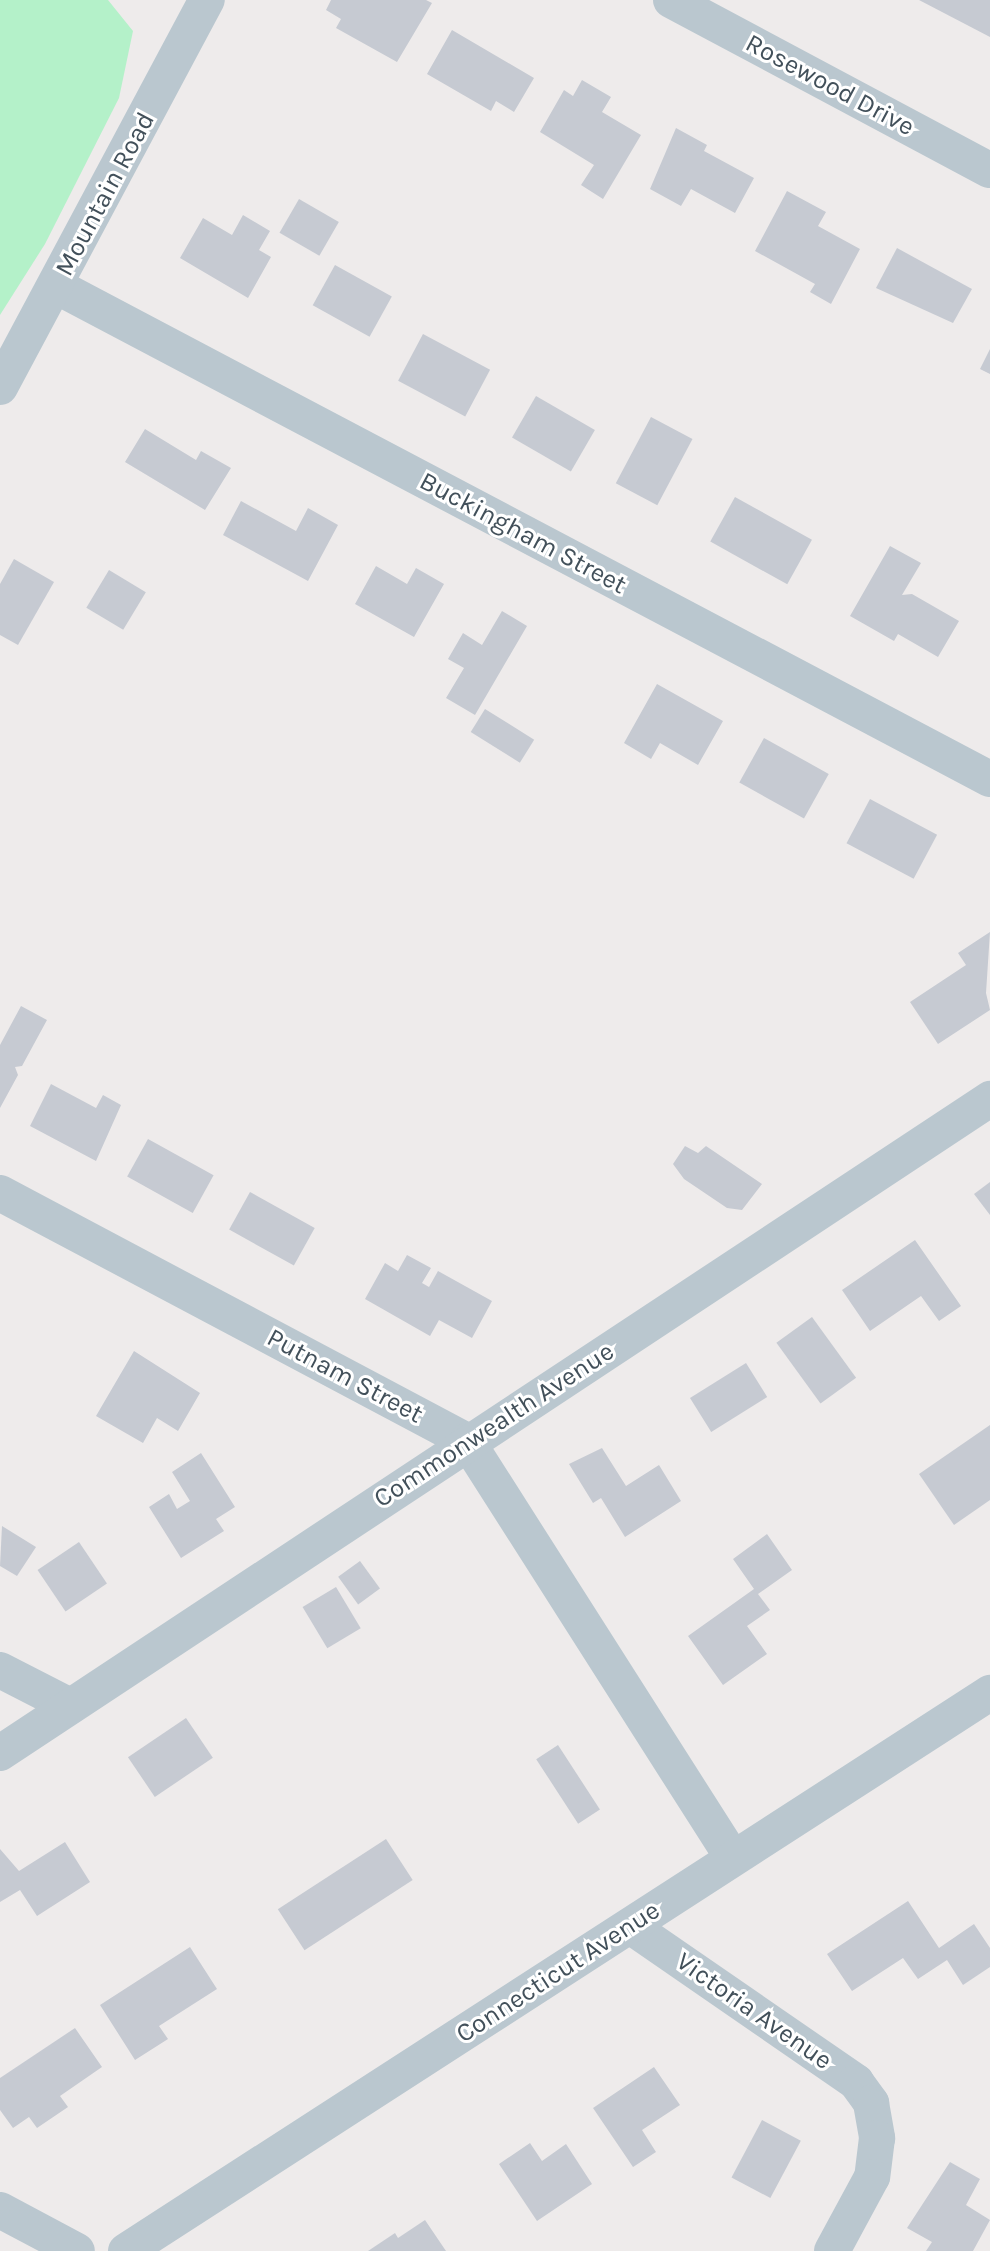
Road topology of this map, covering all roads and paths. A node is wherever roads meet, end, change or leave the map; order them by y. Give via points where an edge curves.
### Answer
1 (207, 0) edge
2 (671, 0) edge
3 (990, 170) edge
4 (56, 286) junction
5 (0, 387) edge
6 (990, 779) edge
7 (990, 1099) edge
8 (0, 1193) edge
9 (467, 1441) junction
10 (0, 1670) edge
11 (990, 1693) edge
12 (70, 1706) junction
13 (0, 1753) edge
14 (731, 1856) junction
15 (630, 1926) junction
16 (0, 2210) edge
17 (77, 2251) edge
18 (126, 2251) edge
19 (832, 2251) edge

1 - 4 street, Mountain Road
2 - 3 street, Rosewood Drive
4 - 5 street, Mountain Road
4 - 6 street, Buckingham Street
7 - 9 street, Commonwealth Avenue
8 - 9 street, Putnam Street
9 - 12 street, Commonwealth Avenue
9 - 14 street, Putnam Street
10 - 12 street
11 - 14 street, Connecticut Avenue
12 - 13 street, Commonwealth Avenue
14 - 15 street, Connecticut Avenue
15 - 18 street, Connecticut Avenue
15 - 19 street, Victoria Avenue via 856,2082 871,2103 877,2138 872,2177
16 - 17 street

